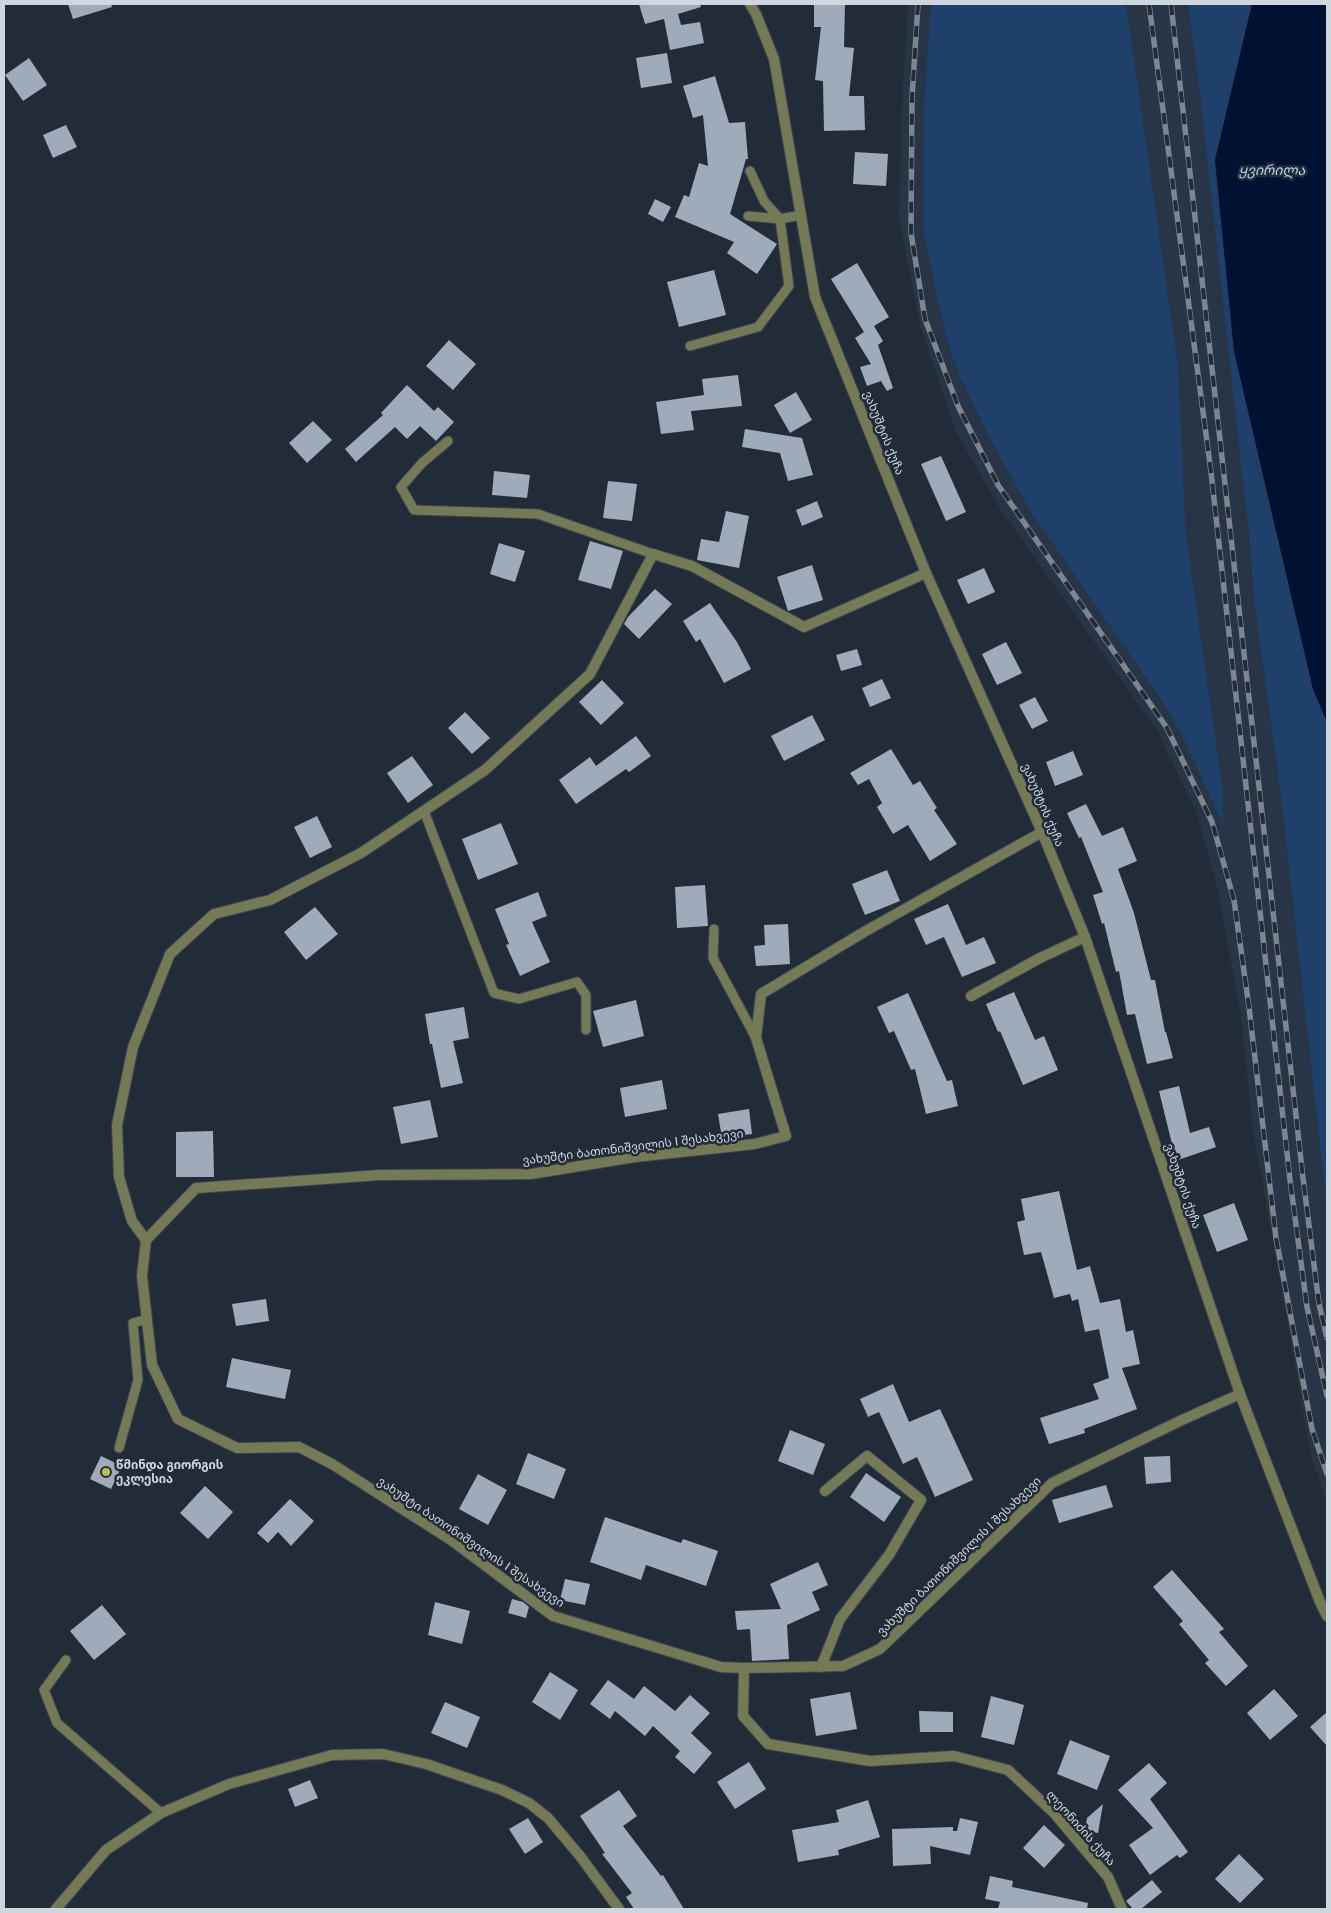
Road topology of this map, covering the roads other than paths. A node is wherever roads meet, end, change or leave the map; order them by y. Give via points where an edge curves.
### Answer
1 (750, 4) edge
2 (750, 171) dead end
3 (801, 215) junction
4 (748, 216) dead end
5 (780, 219) junction
6 (690, 346) dead end
7 (448, 441) dead end
8 (653, 554) junction
9 (926, 572) junction
10 (424, 811) junction
11 (1042, 832) junction
12 (714, 929) dead end
13 (1085, 937) junction
14 (971, 996) dead end
15 (586, 1030) dead end
16 (756, 1038) junction
17 (146, 1240) junction
18 (147, 1319) junction
19 (1240, 1394) junction
20 (119, 1448) dead end
21 (825, 1491) dead end
22 (1327, 1616) edge
23 (66, 1660) dead end
24 (821, 1667) junction
25 (744, 1668) junction
26 (161, 1813) junction
27 (56, 1909) edge
28 (619, 1909) edge
29 (1122, 1909) edge

1 - 3 street, ვახუშტის ქუჩა via 774,59
2 - 5 lane via 764,201
3 - 5 lane
3 - 9 street, ვახუშტის ქუჩა via 815,297
4 - 5 lane
5 - 6 lane via 789,286 758,327
7 - 8 lane via 401,487 414,510 538,514
8 - 9 street via 692,566 804,627
8 - 10 street via 590,674 485,770
9 - 11 street, ვახუშტის ქუჩა
10 - 15 lane via 494,993 519,999 577,982 586,995
10 - 17 street via 360,853 270,900 214,914 170,954 133,1047 118,1125 119,1177 132,1222
11 - 13 street, ვახუშტის ქუჩა
11 - 16 street, ვახუშტი ბათონიშვილის I შესახვევი via 761,994
12 - 16 lane via 713,958
13 - 14 street
13 - 19 street, ვახუშტის ქუჩა
16 - 17 street, ვახუშტი ბათონიშვილის I შესახვევი via 786,1136 755,1144 531,1174 380,1175 196,1188
17 - 18 street, ვახუშტი ბათონიშვილის I შესახვევი via 142,1276
18 - 20 lane via 133,1323 138,1380
18 - 25 street, ვახუშტი ბათონიშვილის I შესახვევი via 152,1365 178,1419 237,1448 299,1448 332,1464 450,1540 553,1616 721,1667
19 - 22 street, ვახუშტის ქუჩა
19 - 24 street, ვახუშტი ბათონიშვილის I შესახვევი via 1052,1483 880,1649 843,1666
21 - 24 street via 867,1456 921,1500 889,1555 840,1619
23 - 26 lane via 44,1690 57,1723
24 - 25 street, ვახუშტი ბათონიშვილის I შესახვევი
25 - 29 street, ლეონიძის ქუჩა via 743,1716 768,1744 870,1761 954,1756 1008,1770 1054,1813 1108,1877
26 - 27 street via 106,1850
26 - 28 street via 229,1784 332,1755 383,1754 426,1764 502,1790 529,1803 548,1818

